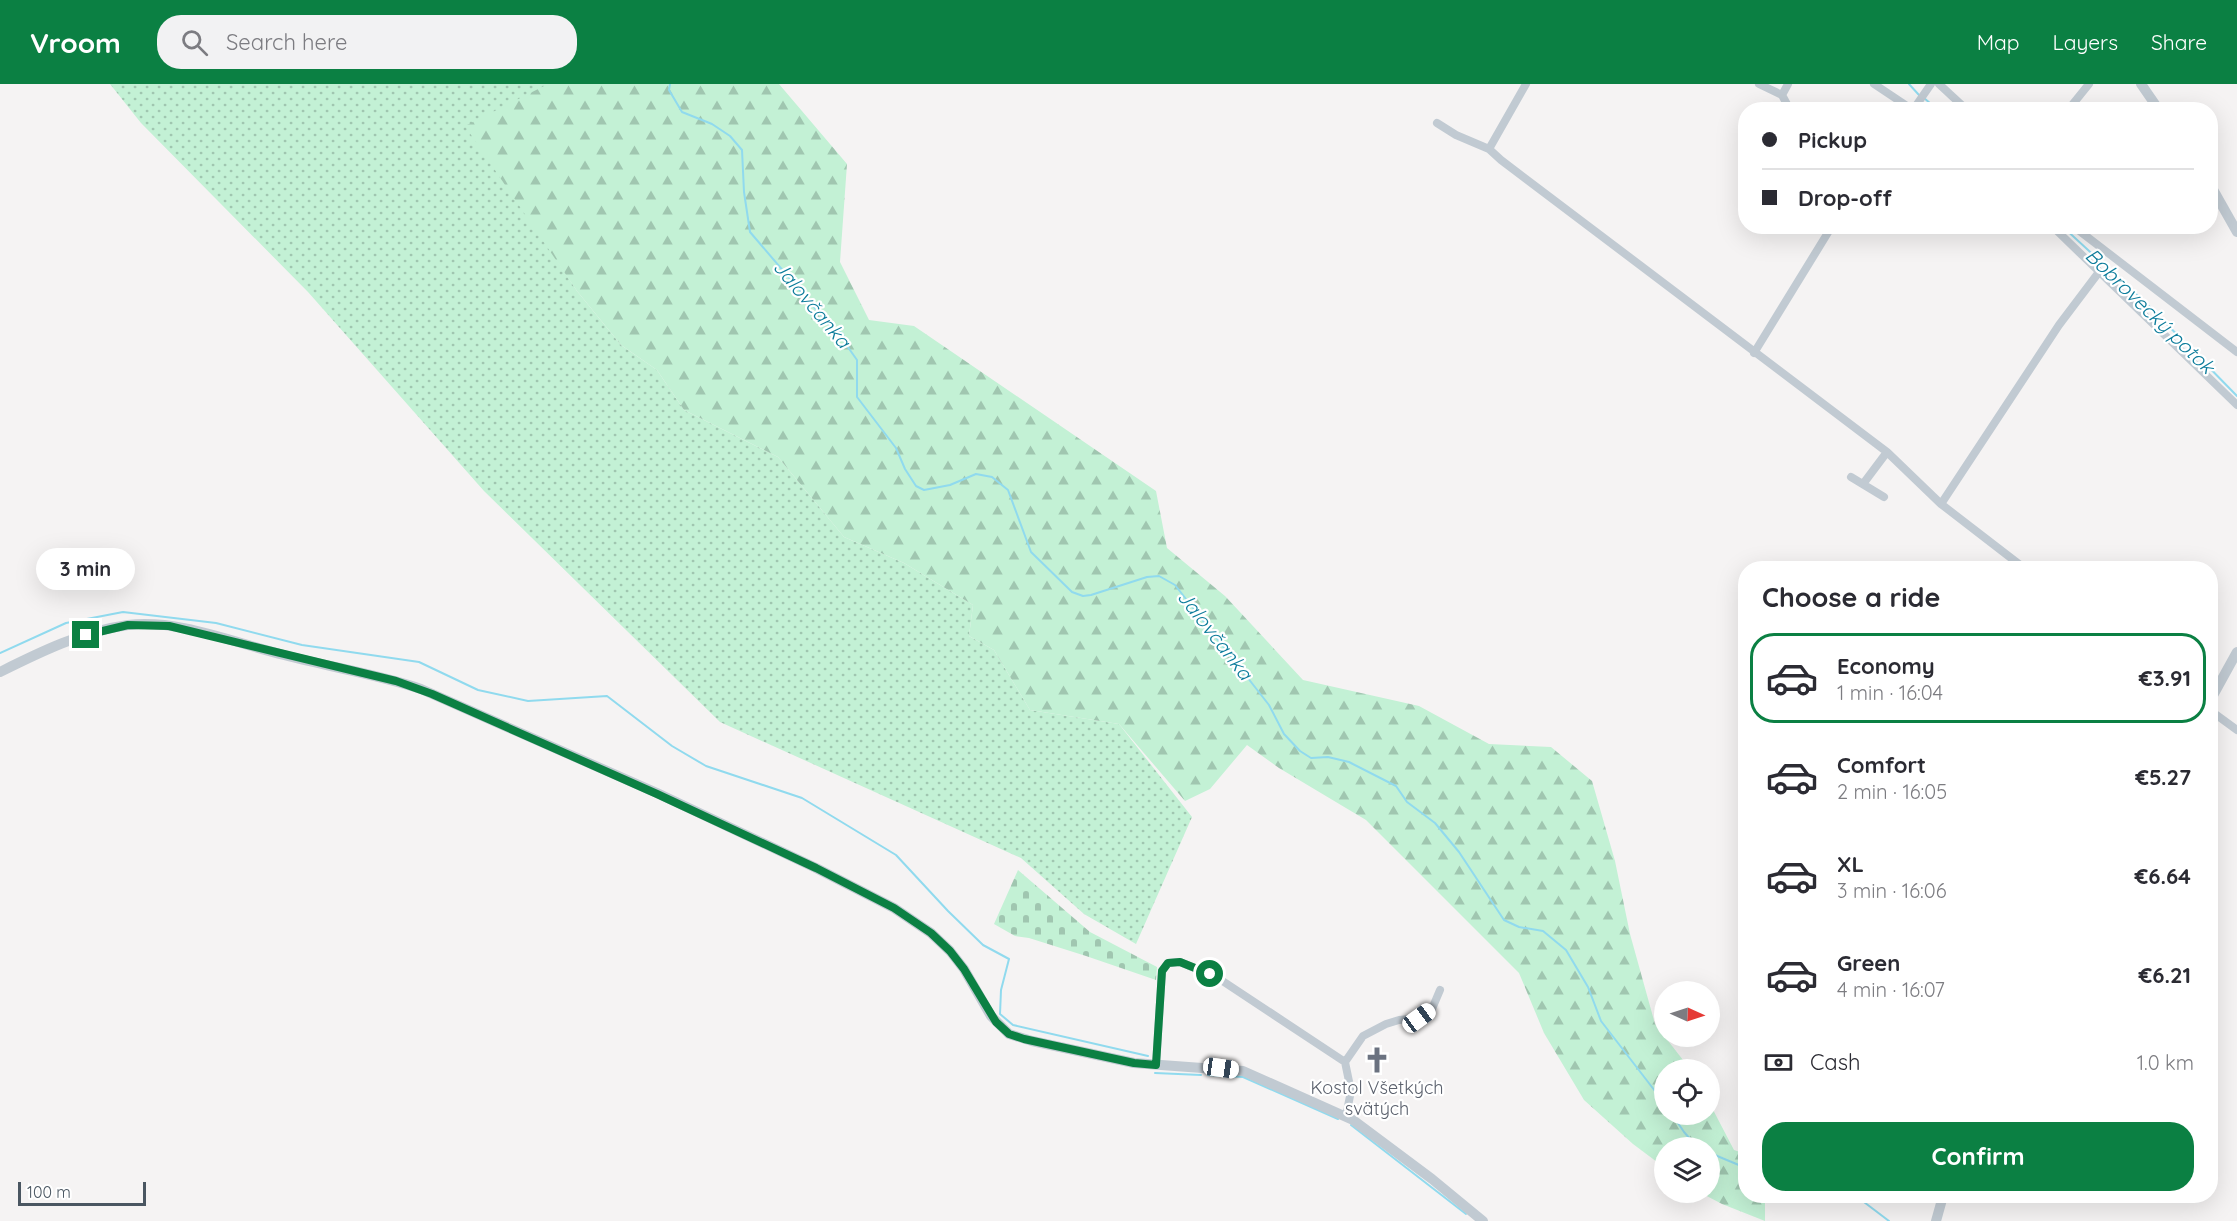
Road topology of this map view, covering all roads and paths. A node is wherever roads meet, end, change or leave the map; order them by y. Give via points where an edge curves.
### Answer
1 (1526, 84) edge
2 (1759, 84) edge
3 (1788, 84) edge
4 (1874, 84) edge
5 (1939, 84) edge
6 (2089, 84) edge
7 (2141, 84) edge
8 (1928, 88) edge
9 (1782, 94) junction
10 (1786, 102) edge
11 (1902, 102) edge
12 (1917, 102) edge
13 (1958, 102) edge
14 (2074, 102) edge
15 (2153, 102) edge
16 (1437, 123) dead end
17 (1489, 149) junction
18 (2218, 198) edge
19 (2237, 232) edge
20 (1827, 234) edge
21 (2060, 234) edge
22 (2083, 234) edge
23 (2099, 272) junction
24 (1754, 352) junction
25 (2237, 352) edge
26 (2237, 405) edge
27 (1887, 452) junction
28 (1851, 477) dead end
29 (1863, 484) junction
30 (1884, 497) dead end
31 (1941, 504) junction
32 (2015, 561) edge
33 (2237, 652) edge
34 (0, 672) edge
35 (2218, 686) edge
36 (2218, 716) edge
37 (2237, 730) edge
38 (1440, 990) dead end
39 (1345, 1062) junction
40 (1156, 1065) junction
41 (1346, 1116) junction
42 (1941, 1203) edge
43 (1483, 1221) edge
44 (1936, 1221) edge

1 - 17 street
2 - 9 street
3 - 9 street
4 - 11 street
5 - 13 street
6 - 14 street
7 - 15 street
8 - 12 street
9 - 10 street
16 - 17 street
17 - 24 street
18 - 19 street
20 - 24 street
21 - 23 street
22 - 25 street
23 - 26 street
23 - 31 street via 2059,325
24 - 27 street
27 - 29 street
27 - 31 street
28 - 29 street
29 - 30 street
31 - 32 street
33 - 35 street
34 - 40 street via 86,635 128,625 155,625 408,685 657,794 894,908 950,951 991,1016 1013,1036
36 - 37 street
38 - 39 street via 1432,1009 1419,1018 1398,1020 1363,1036
39 - 40 street via 1218,978 1180,962 1168,963 1162,971
39 - 41 street via 1351,1091
40 - 41 street via 1243,1071
41 - 43 street
42 - 44 street

